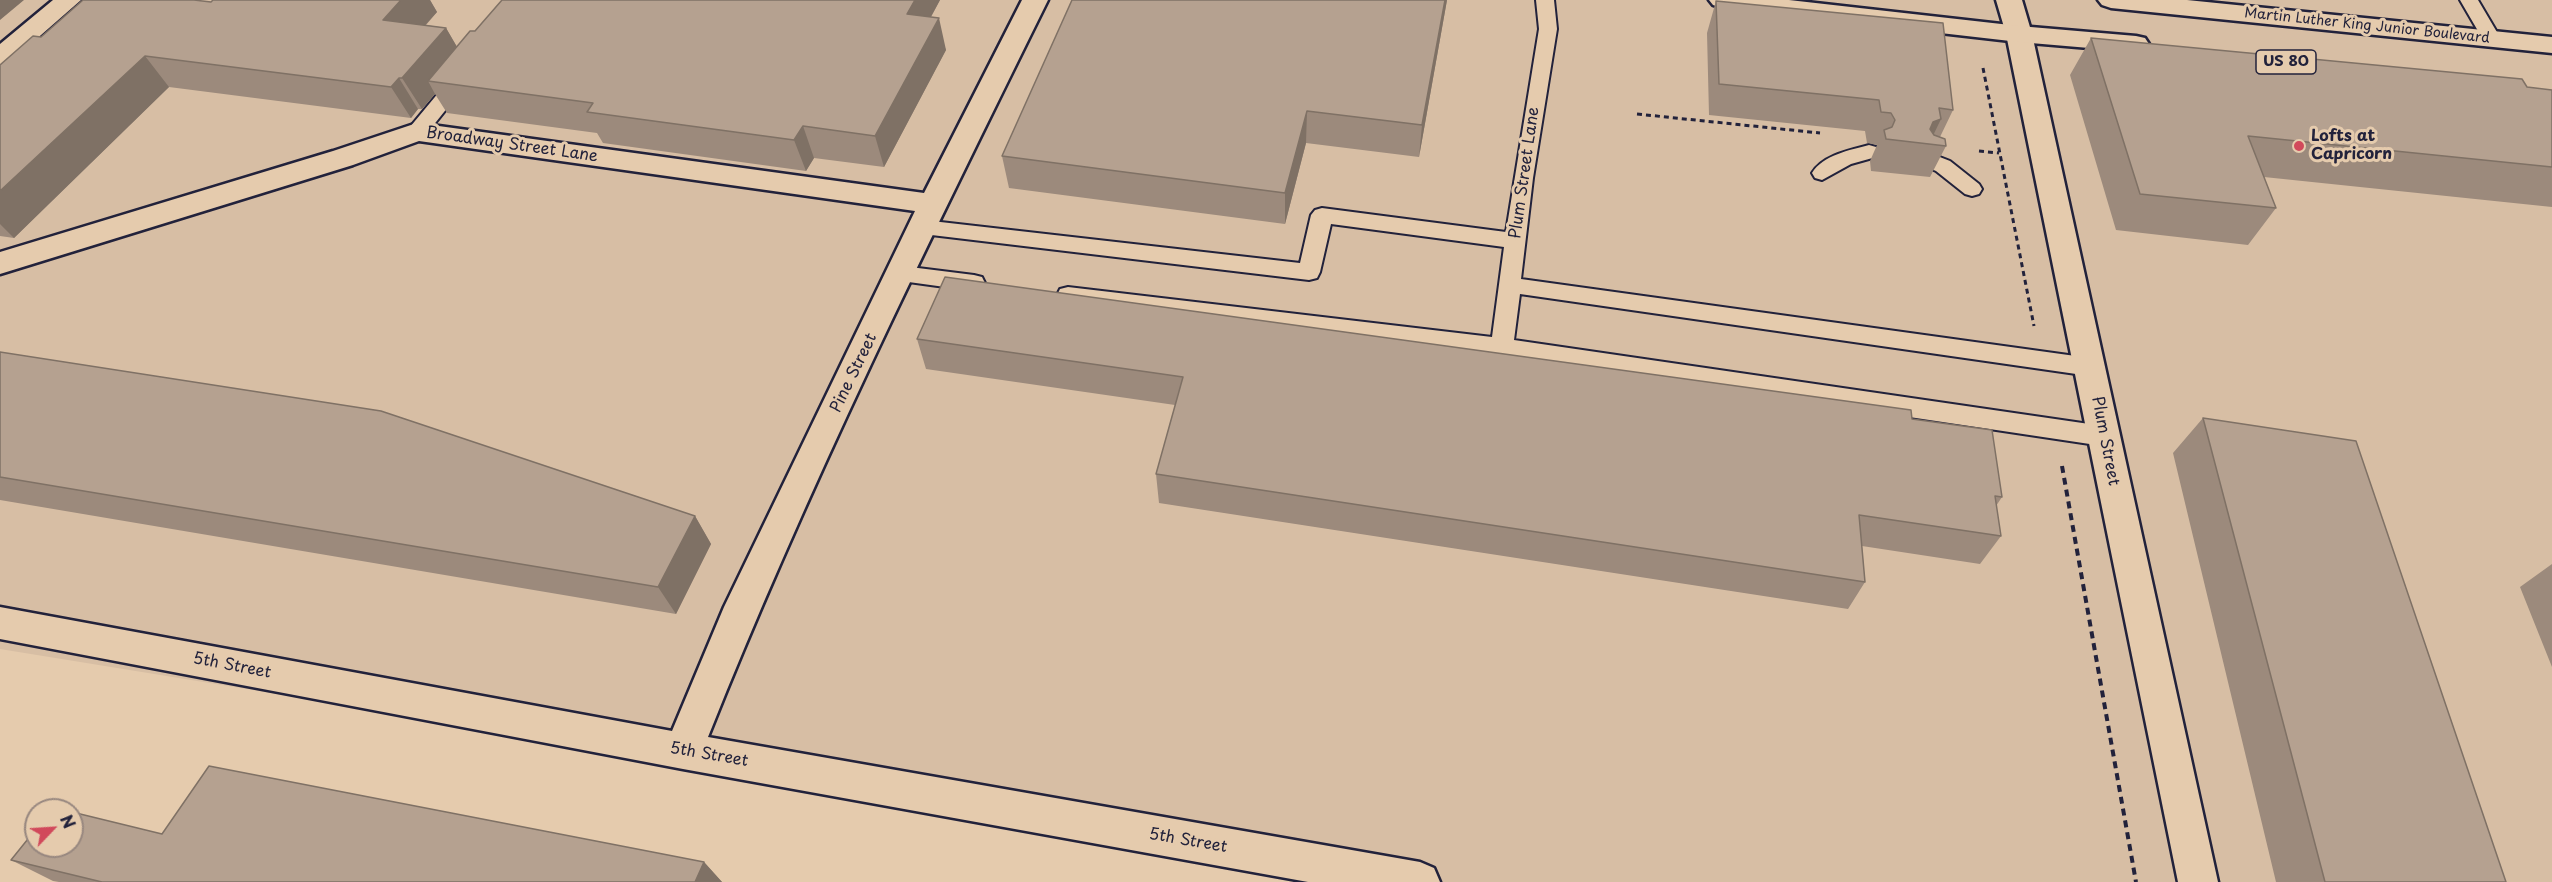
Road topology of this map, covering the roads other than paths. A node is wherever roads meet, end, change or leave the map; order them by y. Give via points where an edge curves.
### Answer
1 (68, 0) edge
2 (1035, 0) edge
3 (1545, 0) edge
4 (1722, 0) edge
5 (2009, 0) edge
6 (2111, 0) edge
7 (2469, 0) edge
8 (2019, 34) junction
9 (2492, 39) junction
10 (2552, 45) edge
11 (2159, 47) edge
12 (0, 57) edge
13 (475, 61) edge
14 (417, 132) junction
15 (1869, 152) dead end
16 (1927, 159) edge
17 (1822, 173) dead end
18 (1972, 189) dead end
19 (928, 216) junction
20 (1515, 241) junction
21 (0, 263) edge
22 (902, 274) junction
23 (1510, 285) junction
24 (996, 286) edge
25 (1043, 292) edge
26 (1502, 347) junction
27 (2090, 367) junction
28 (2103, 436) junction
29 (0, 623) edge
30 (683, 751) junction
31 (1420, 882) edge
32 (2198, 882) edge

1 - 12 street
2 - 19 street, Pine Street
3 - 20 lane, Plum Street Lane via 1548,29
4 - 8 street
5 - 8 street, Plum Street
6 - 9 street, Martin Luther King Junior Boulevard
7 - 9 lane
8 - 11 street
8 - 27 street, Plum Street
9 - 10 street, Martin Luther King Junior Boulevard
13 - 14 lane
14 - 19 street, Broadway Street Lane
14 - 21 street, Broadway Street Lane
15 - 17 lane via 1844,159
16 - 18 lane via 1943,166
19 - 20 lane via 1308,272 1322,215
19 - 22 street, Pine Street
20 - 23 lane, Plum Street Lane
22 - 24 lane
22 - 30 street, Pine Street via 742,608
23 - 26 lane, Plum Street Lane
23 - 27 lane
25 - 26 lane
26 - 28 lane
27 - 28 street, Plum Street
28 - 32 street, Plum Street
29 - 30 street, 5th Street
30 - 31 street, 5th Street

